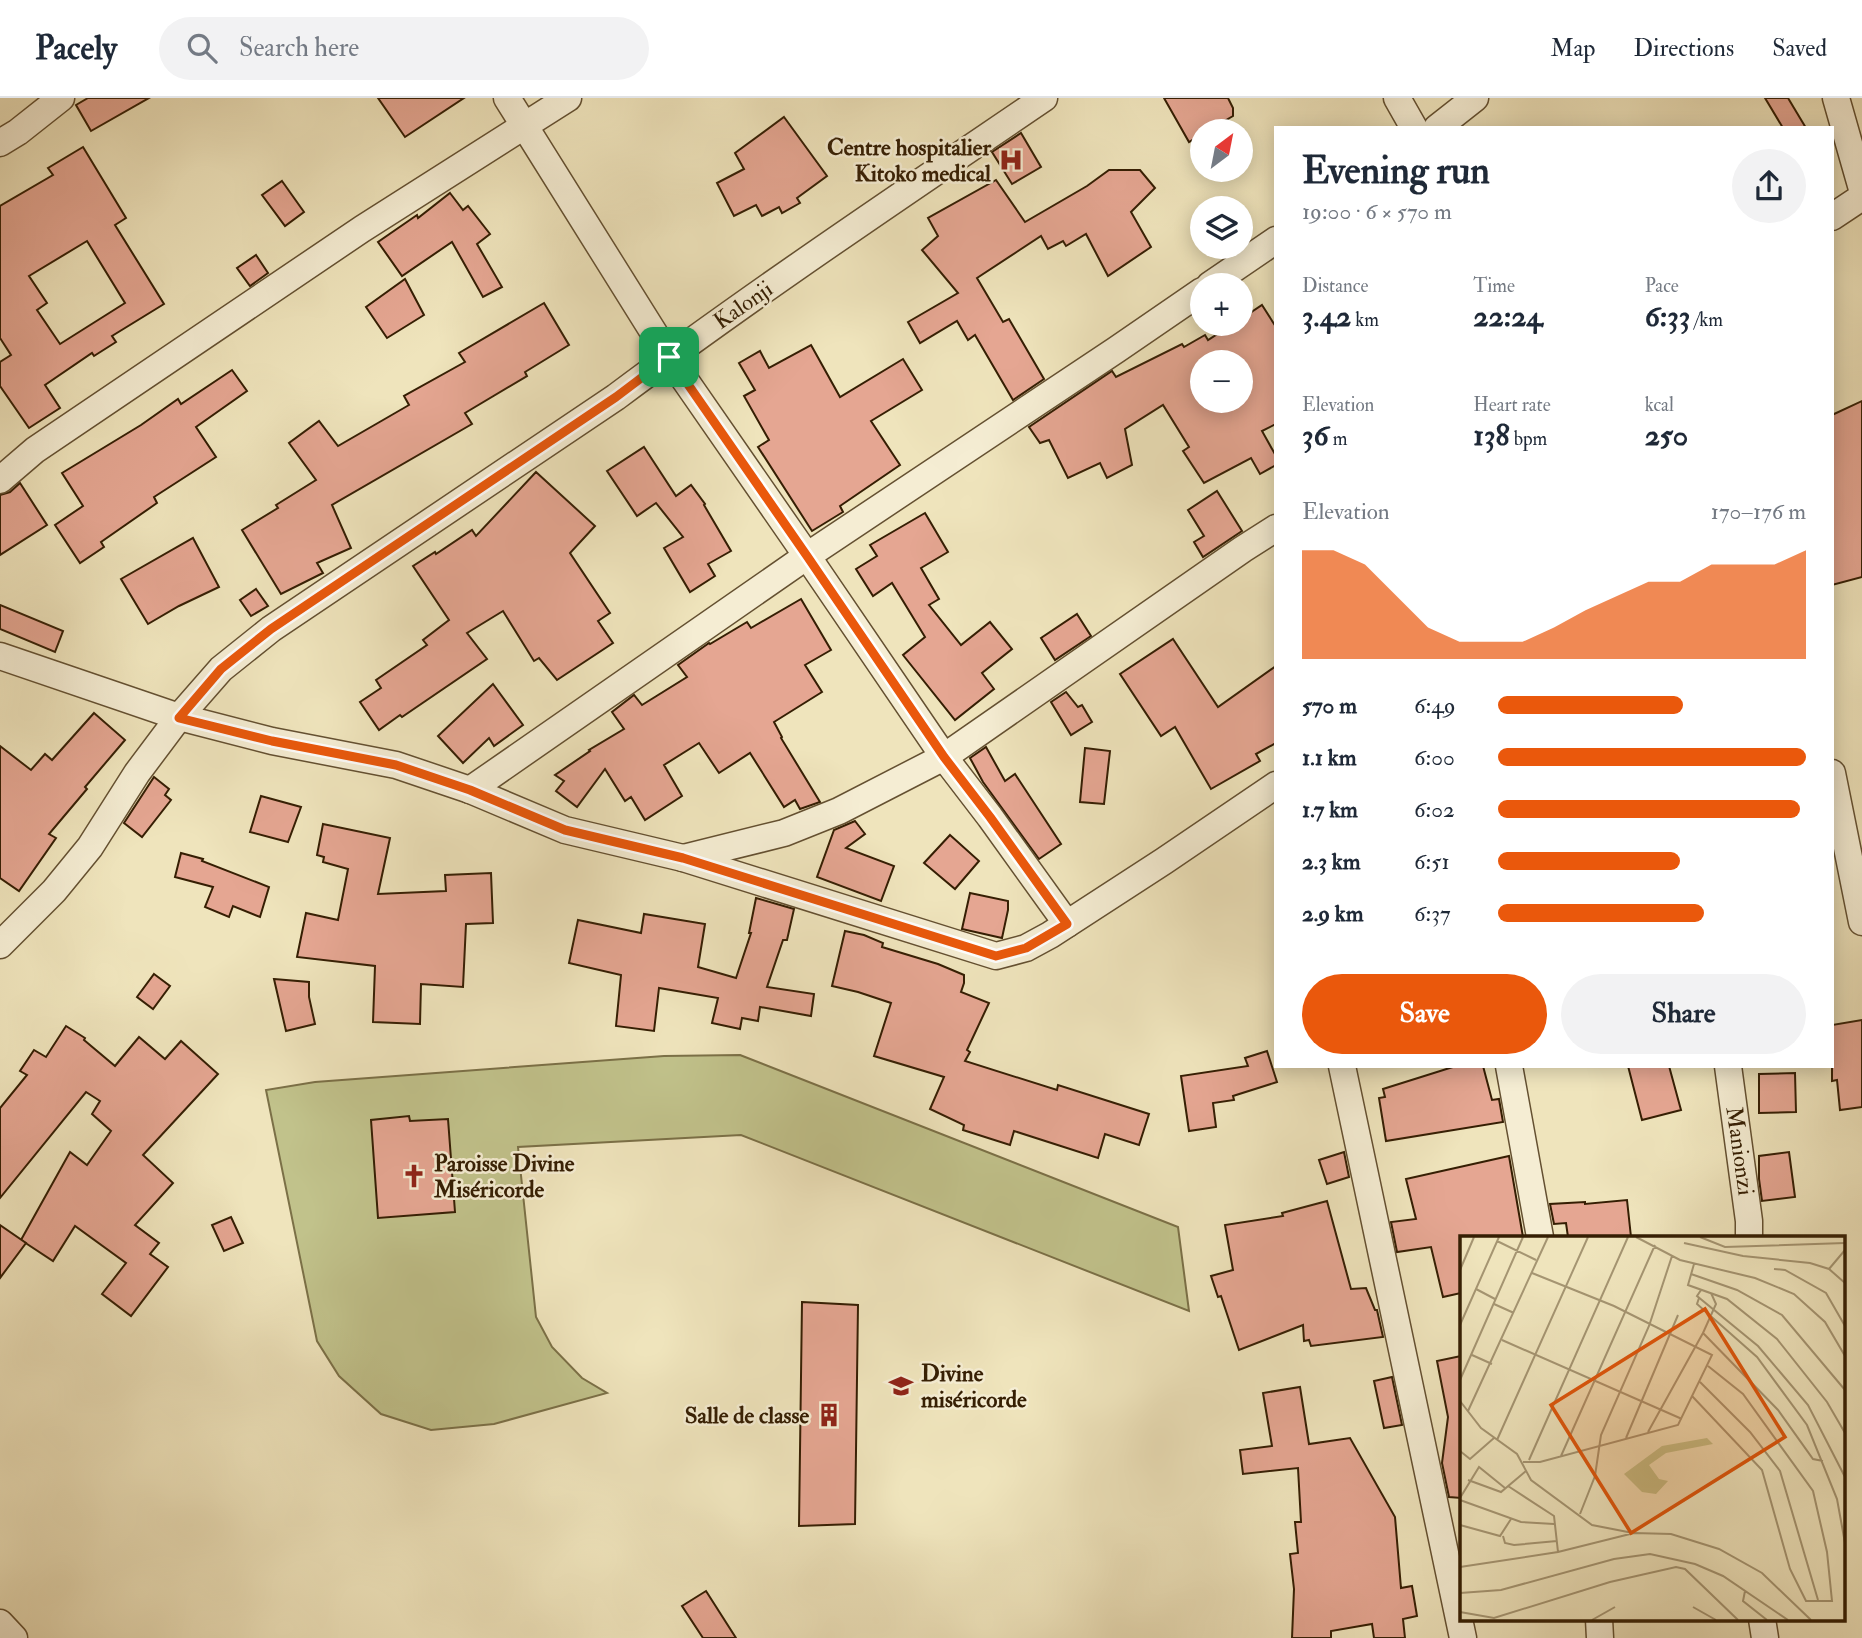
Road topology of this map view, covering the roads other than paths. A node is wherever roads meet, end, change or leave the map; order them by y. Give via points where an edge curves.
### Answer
1 (61, 98) edge
2 (507, 98) edge
3 (568, 98) edge
4 (1044, 98) edge
5 (1397, 98) edge
6 (1475, 98) edge
7 (1836, 98) edge
8 (525, 126) junction
9 (1413, 126) edge
10 (1440, 126) edge
11 (0, 143) edge
12 (1862, 189) edge
13 (1862, 197) edge
14 (1834, 216) edge
15 (1274, 241) edge
16 (1228, 273) edge
17 (1190, 299) edge
18 (669, 357) junction
19 (0, 480) edge
20 (1274, 529) edge
21 (807, 556) junction
22 (0, 656) edge
23 (179, 718) junction
24 (944, 757) junction
25 (1834, 783) edge
26 (1274, 786) edge
27 (470, 790) junction
28 (683, 858) junction
29 (1862, 922) edge
30 (1067, 924) junction
31 (0, 945) edge
32 (1342, 1068) edge
33 (1508, 1068) edge
34 (1728, 1068) edge
35 (1540, 1236) edge
36 (1749, 1236) edge
37 (1599, 1620) edge
38 (1762, 1620) edge
39 (0, 1623) edge
40 (14, 1638) edge
41 (1463, 1638) edge
42 (1601, 1638) edge
43 (1765, 1638) edge

1 - 11 street
2 - 8 street
3 - 8 street
4 - 18 street, Kalonji
5 - 9 street
6 - 10 street
7 - 12 street
8 - 18 street
8 - 19 street via 362,229 35,450
13 - 14 street
15 - 16 street
17 - 21 street
18 - 21 street
18 - 23 street, Kalonji via 271,629 221,669
20 - 24 street
21 - 24 street
21 - 27 street
22 - 23 street
23 - 27 street via 396,765
23 - 31 street, Kalonji via 90,847
24 - 28 street via 839,811 784,833
24 - 30 street
25 - 29 street
26 - 30 street
27 - 28 street via 565,830
28 - 30 street via 996,956 1026,948
32 - 41 street
33 - 35 street
34 - 36 street, Manionzi
37 - 42 street
38 - 43 street
39 - 40 street

